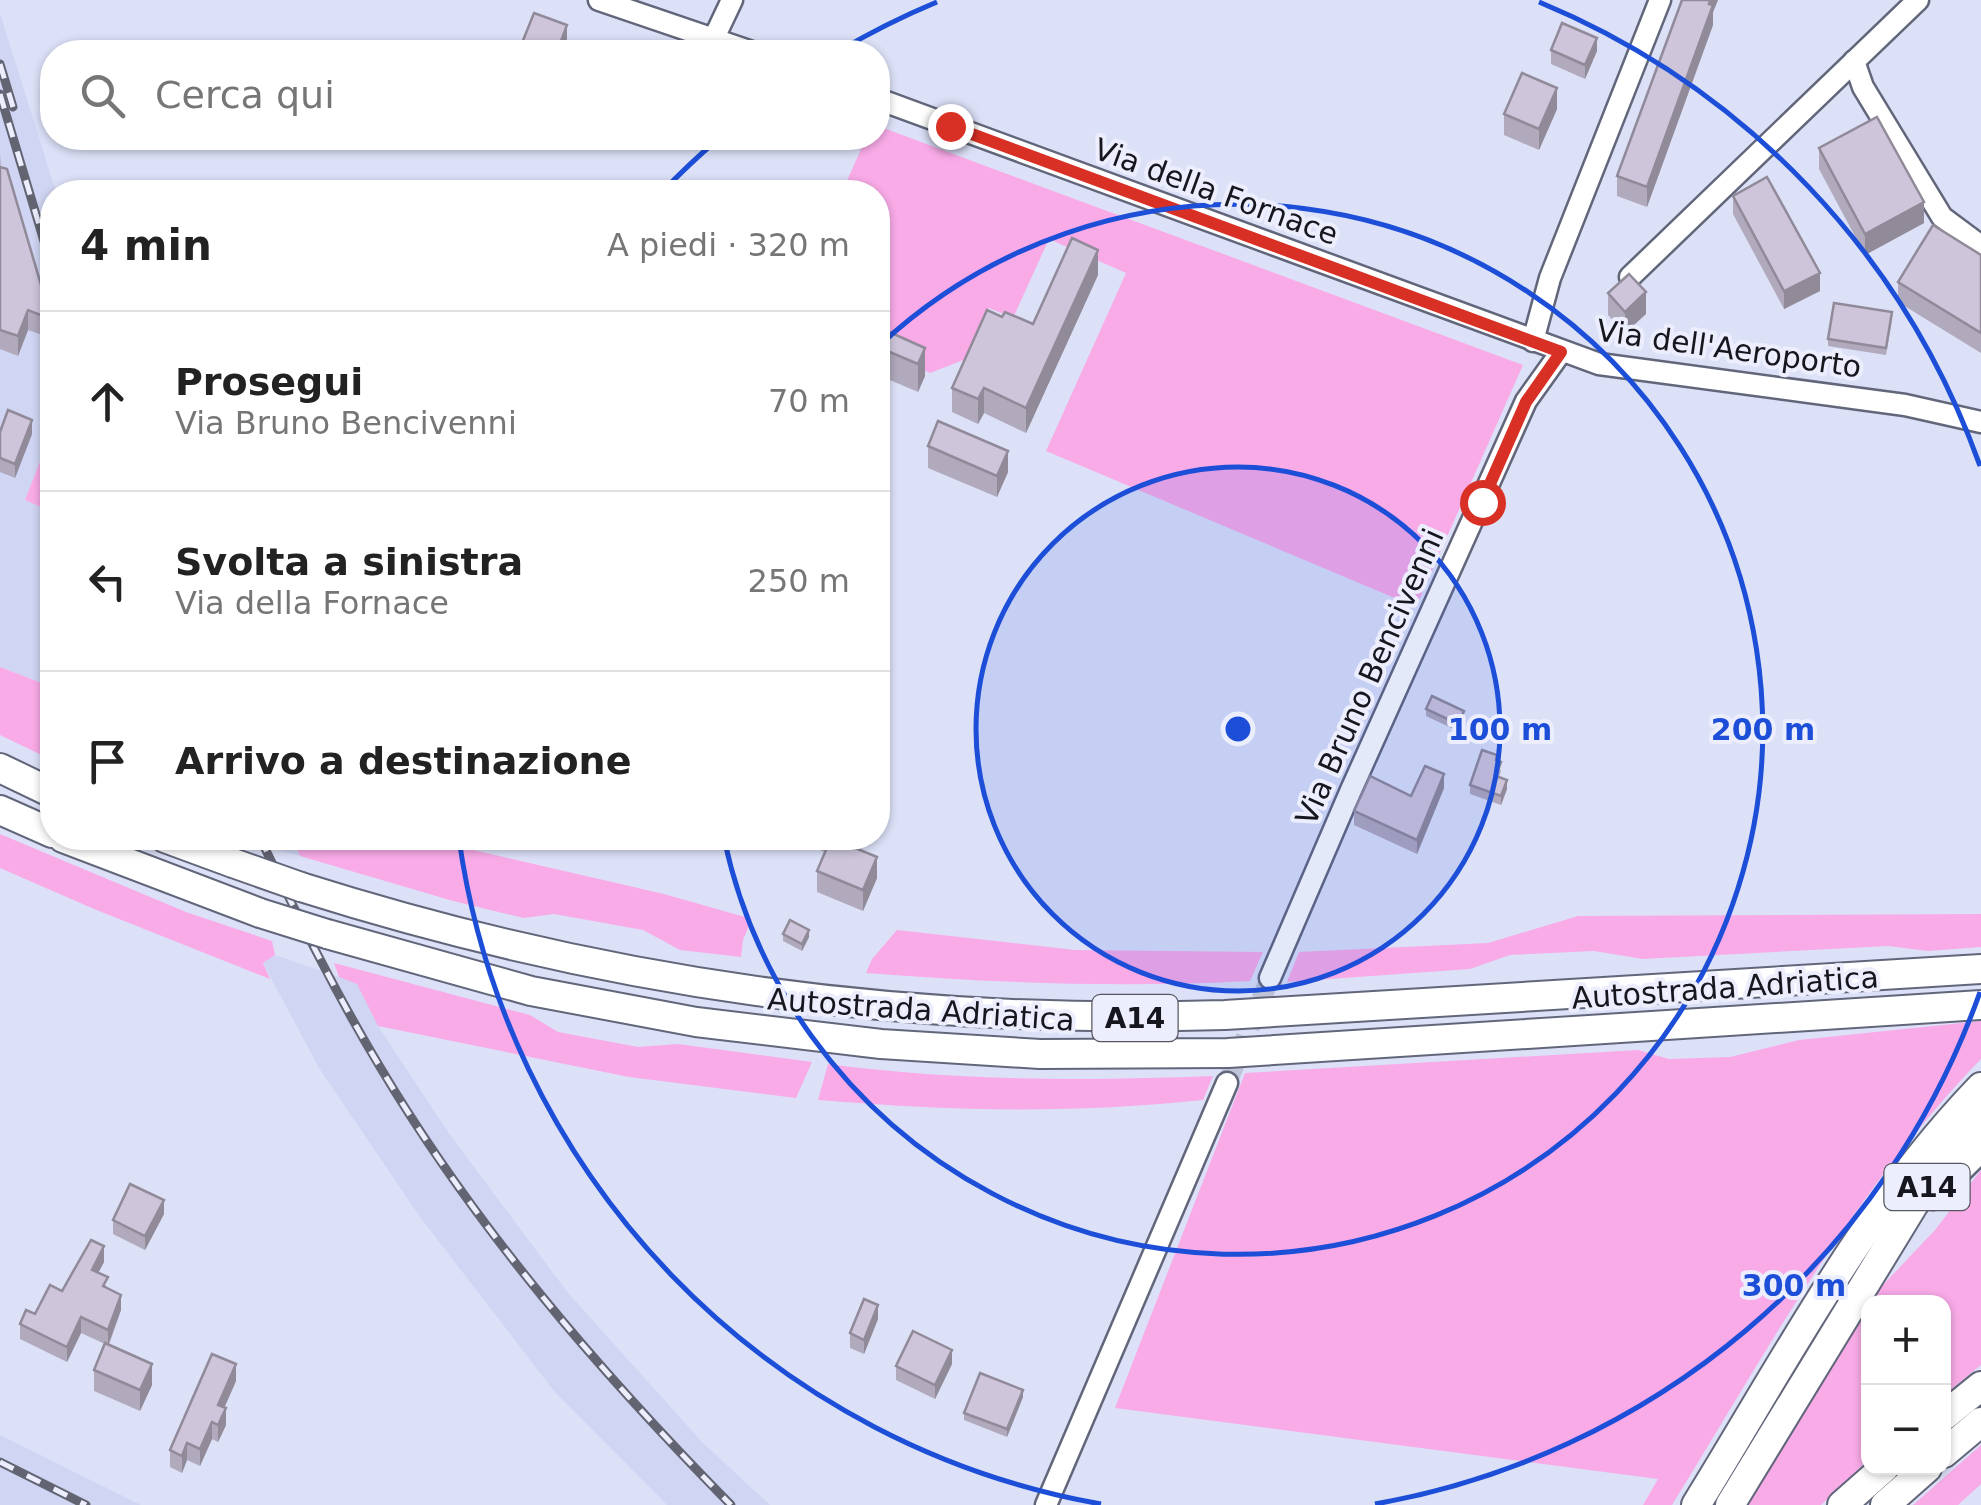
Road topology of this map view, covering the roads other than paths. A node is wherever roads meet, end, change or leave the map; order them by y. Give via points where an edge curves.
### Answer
1 (600, 0) edge
2 (732, 0) edge
3 (1660, 0) edge
4 (1918, 0) edge
5 (714, 38) junction
6 (719, 40) edge
7 (1854, 61) junction
8 (890, 104) edge
9 (1981, 246) edge
10 (1630, 277) edge
11 (1533, 341) junction
12 (1561, 352) junction
13 (1981, 422) edge
14 (0, 768) edge
15 (40, 787) edge
16 (0, 810) edge
17 (40, 828) edge
18 (94, 850) edge
19 (197, 850) edge
20 (1981, 969) edge
21 (1270, 978) tunnel mouth
22 (1981, 1005) edge
23 (1226, 1083) tunnel mouth
24 (1981, 1087) edge
25 (1981, 1121) edge
26 (1981, 1152) edge
27 (1881, 1259) junction
28 (1981, 1386) edge
29 (1951, 1410) edge
30 (1981, 1422) edge
31 (1951, 1448) edge
32 (1876, 1475) edge
33 (1919, 1475) edge
34 (1046, 1505) edge
35 (1696, 1505) edge
36 (1730, 1505) edge
37 (1842, 1505) edge
38 (1885, 1505) edge

1 - 5 street
2 - 5 street
3 - 11 street via 1550,278
4 - 7 street
5 - 6 street
7 - 9 street via 1942,217
7 - 10 street
8 - 11 street, Via della Fornace
11 - 12 street, Via dell'Aeroporto
12 - 13 street, Via dell'Aeroporto via 1622,369 1904,404
12 - 21 street, Via Bruno Bencivenni via 1526,402
14 - 15 highway
16 - 17 highway
18 - 22 highway, Autostrada Adriatica / A14, bridge via 260,913 531,991 696,1022 862,1042 1040,1054 1228,1053
19 - 20 highway, Autostrada Adriatica / A14, bridge via 404,919 614,969 780,996 942,1012 1225,1015
23 - 34 street
24 - 35 highway via 1872,1222
25 - 27 highway, A14 via 1922,1193
26 - 27 street
27 - 36 highway, A14
28 - 29 highway
30 - 31 highway
32 - 37 highway
33 - 38 highway

